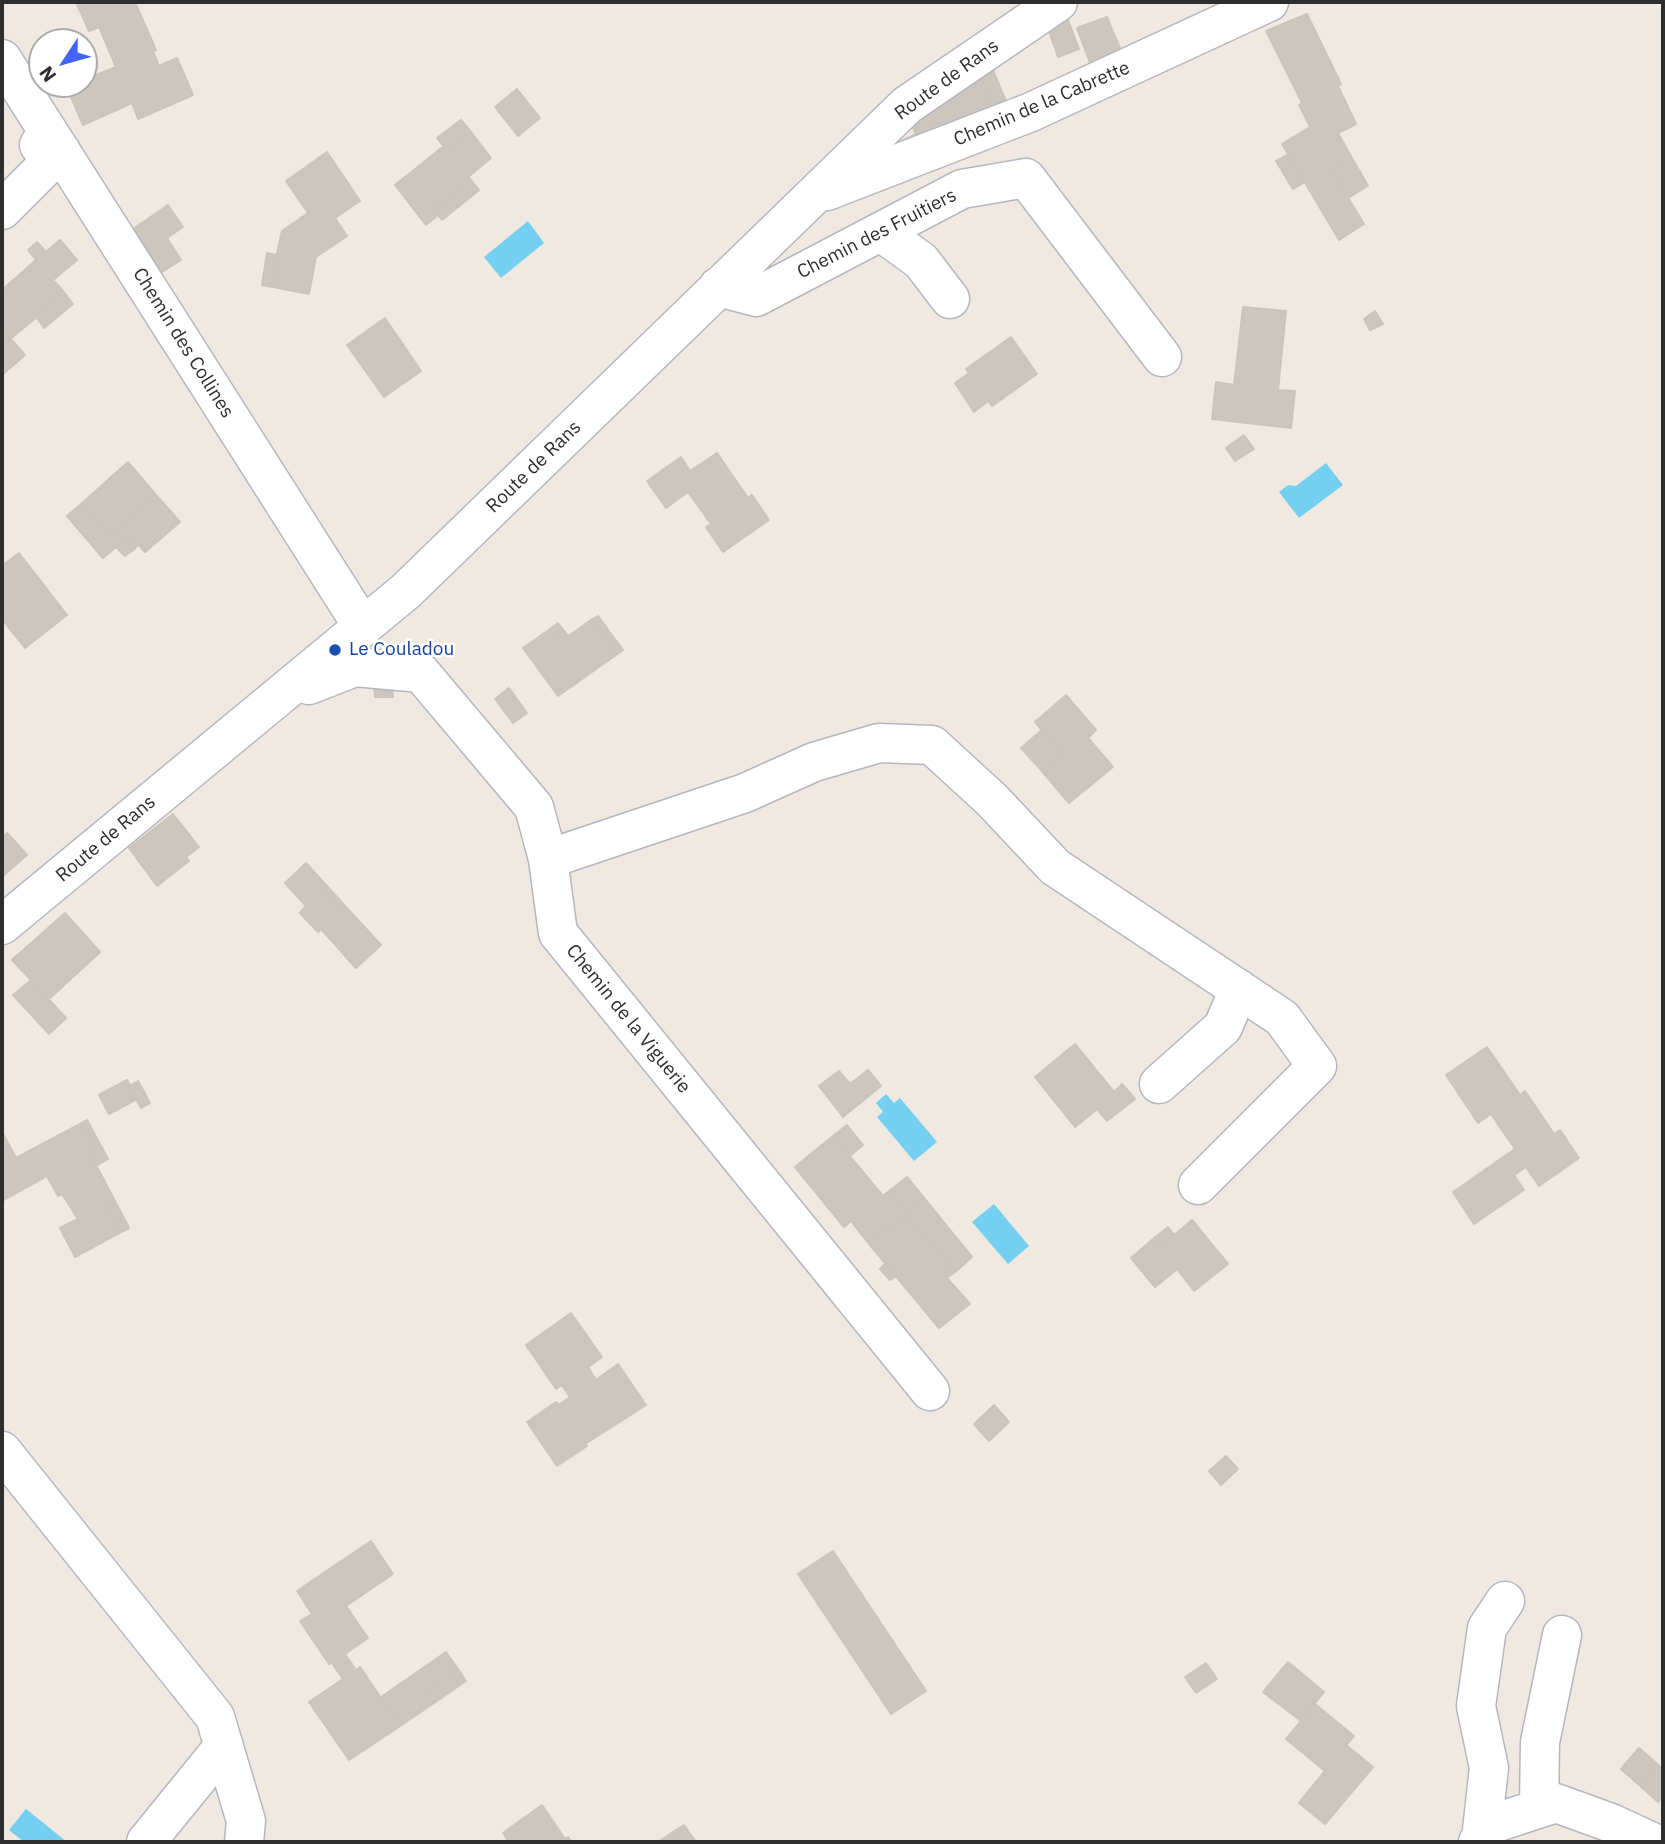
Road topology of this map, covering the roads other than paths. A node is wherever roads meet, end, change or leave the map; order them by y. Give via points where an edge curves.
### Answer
1 (1058, 2) edge
2 (1269, 2) edge
3 (2, 59) edge
4 (2, 104) edge
5 (61, 151) junction
6 (812, 197) junction
7 (2, 210) edge
8 (881, 232) junction
9 (719, 287) junction
10 (950, 299) dead end
11 (1162, 357) dead end
12 (363, 627) junction
13 (278, 697) junction
14 (548, 859) junction
15 (2, 925) edge
16 (1239, 989) junction
17 (1159, 1084) dead end
18 (1198, 1185) dead end
19 (930, 1391) dead end
20 (2, 1451) edge
21 (1505, 1601) dead end
22 (1562, 1635) dead end
23 (224, 1746) junction
24 (1539, 1808) junction
25 (1480, 1840) edge
26 (146, 1842) edge
27 (244, 1842) edge
28 (1652, 1842) edge

1 - 6 street, Route de Rans via 907,104
2 - 6 street, Chemin de la Cabrette via 1031,112
3 - 5 street, Chemin des Collines
4 - 5 street via 25,141
5 - 7 street
5 - 12 street, Chemin des Collines
6 - 9 street, Route de Rans
8 - 9 street, Chemin des Fruitiers via 756,297
8 - 10 street via 921,261
8 - 11 street, Chemin des Fruitiers via 962,189 1026,178
9 - 12 street, Route de Rans via 406,591
12 - 13 street, Route de Rans
13 - 14 street, Chemin de la Viguerie via 355,667 421,673 534,807
13 - 15 street, Route de Rans
14 - 16 street via 745,793 814,762 879,743 932,745 1055,867
14 - 19 street, Chemin de la Viguerie via 558,933
16 - 17 street via 1223,1027
16 - 18 street via 1282,1018 1317,1066
20 - 23 street via 215,1717
21 - 25 street via 1487,1628 1476,1706 1489,1768
22 - 24 street via 1540,1742
23 - 26 street
23 - 27 street via 246,1821
24 - 25 street via 1495,1823
24 - 28 street via 1556,1803

